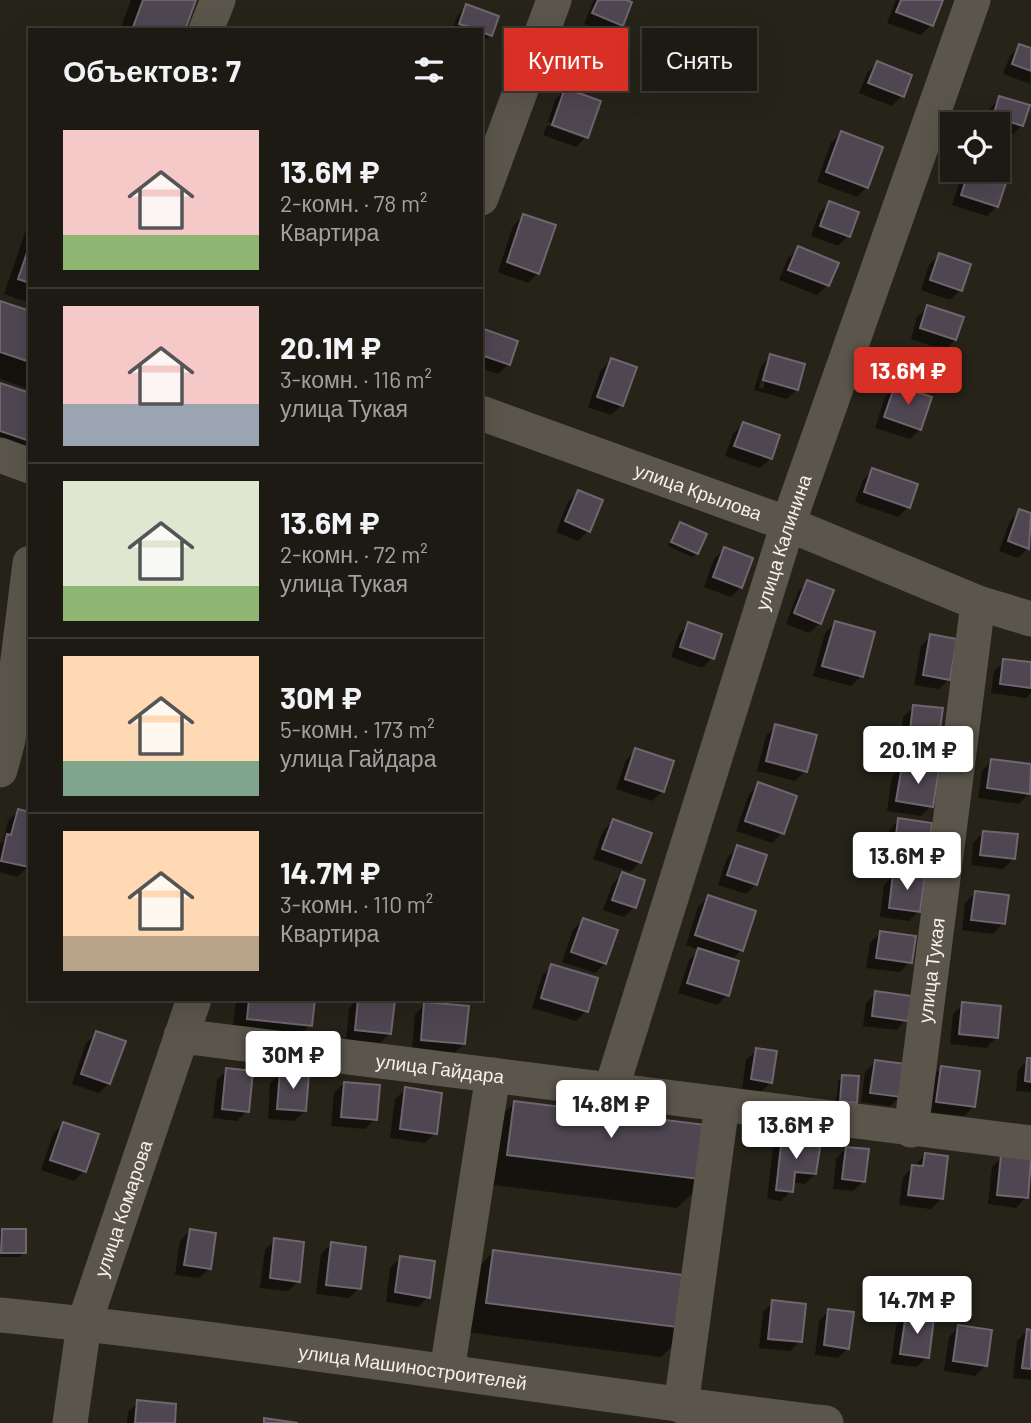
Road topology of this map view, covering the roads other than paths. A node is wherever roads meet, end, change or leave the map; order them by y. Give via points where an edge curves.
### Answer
1 (218, 0) edge
2 (554, 0) edge
3 (973, 0) edge
4 (207, 28) edge
5 (483, 193) edge
6 (483, 414) edge
7 (0, 455) edge
8 (28, 465) edge
9 (788, 524) junction
10 (28, 579) edge
11 (978, 603) junction
12 (1031, 619) edge
13 (0, 770) edge
14 (193, 1001) edge
15 (181, 1036) junction
16 (493, 1075) junction
17 (611, 1090) junction
18 (722, 1105) junction
19 (911, 1130) junction
20 (1031, 1143) edge
21 (0, 1315) edge
22 (84, 1324) junction
23 (447, 1371) junction
24 (681, 1406) junction
25 (70, 1423) edge
26 (826, 1423) edge

1 - 4 street
2 - 5 street
3 - 9 street, улица Калинина
6 - 9 street, улица Крылова
7 - 8 street
9 - 11 street, улица Крылова
9 - 17 street, улица Калинина
10 - 13 street via 8,740
11 - 12 street, улица Крылова
11 - 19 street, улица Тукая
14 - 15 street, улица Комарова
15 - 16 street, улица Гайдара
15 - 22 street, улица Комарова
16 - 17 street, улица Гайдара
16 - 23 street
17 - 18 street, улица Гайдара
18 - 19 street, улица Гайдара
18 - 24 street
19 - 20 street, улица Гайдара
21 - 22 street, улица Машиностроителей
22 - 23 street, улица Машиностроителей
22 - 25 street, улица Комарова
23 - 24 street, улица Машиностроителей
24 - 26 street, улица Машиностроителей

